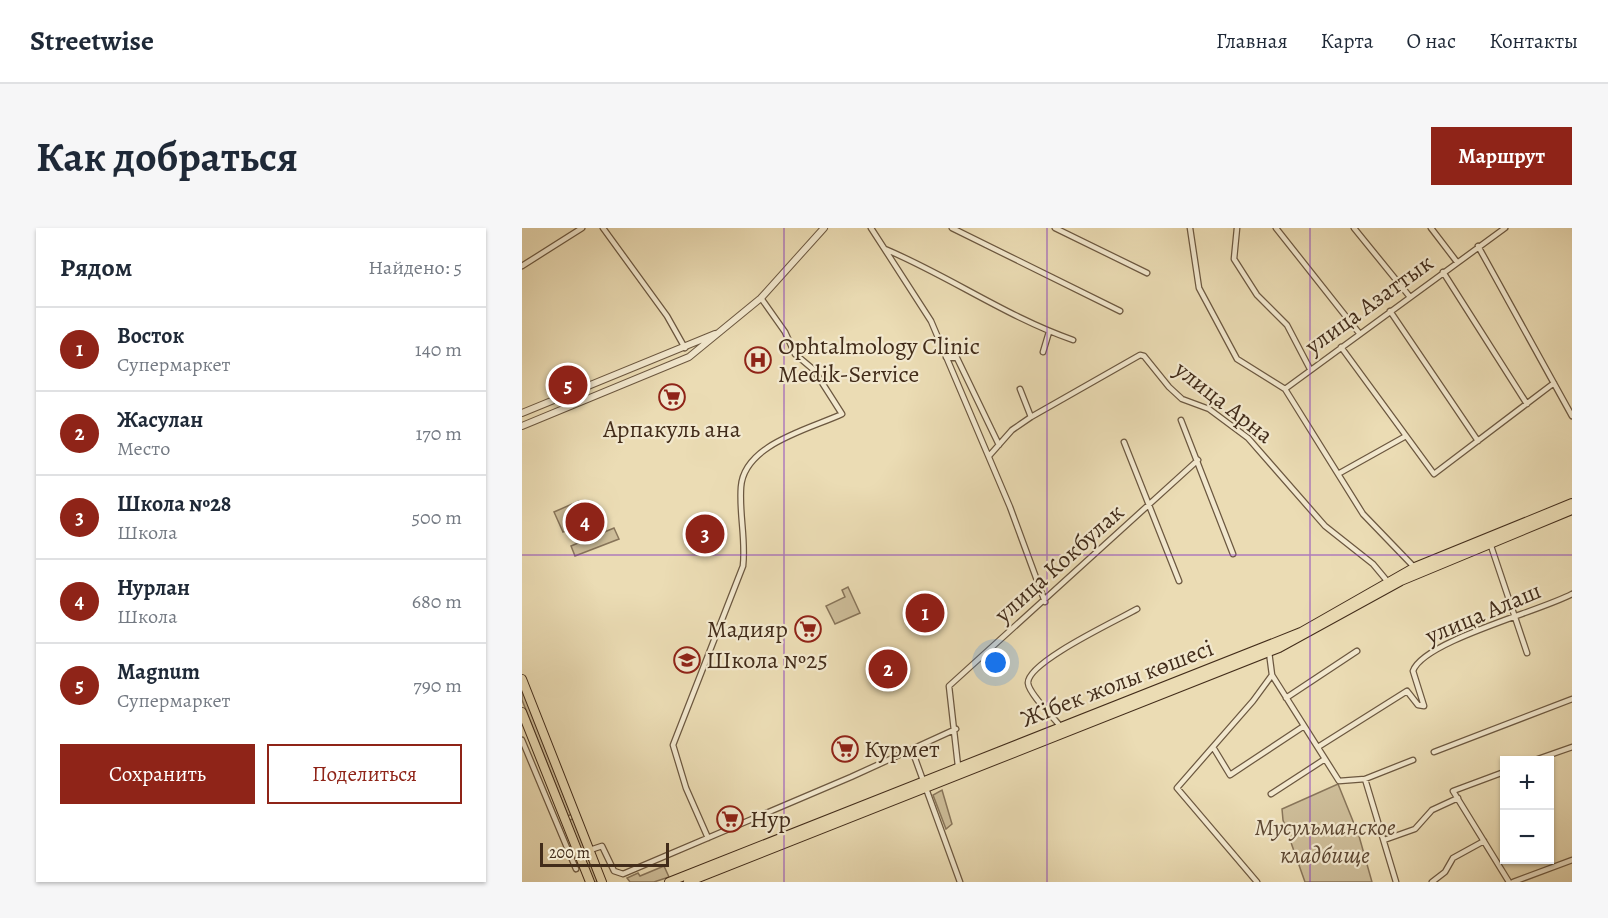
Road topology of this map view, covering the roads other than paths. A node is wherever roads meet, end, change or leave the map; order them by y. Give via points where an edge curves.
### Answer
1 (582, 228) edge
2 (603, 228) edge
3 (824, 228) edge
4 (871, 228) edge
5 (952, 228) edge
6 (1055, 228) edge
7 (1190, 228) edge
8 (1237, 228) edge
9 (1277, 228) edge
10 (1354, 228) edge
11 (1431, 228) edge
12 (1504, 228) edge
13 (1478, 246) junction
14 (885, 249) junction
15 (1457, 262) junction
16 (522, 266) edge
17 (1443, 272) junction
18 (1148, 273) dead end
19 (1410, 297) junction
20 (761, 298) junction
21 (1390, 310) junction
22 (1120, 311) dead end
23 (723, 330) junction
24 (1049, 332) junction
25 (1359, 333) junction
26 (1073, 340) dead end
27 (1341, 347) junction
28 (685, 348) junction
29 (1043, 352) dead end
30 (946, 357) junction
31 (1310, 369) junction
32 (1554, 383) junction
33 (1020, 389) dead end
34 (1285, 389) junction
35 (1527, 404) junction
36 (522, 414) edge
37 (1572, 416) edge
38 (1031, 417) junction
39 (1181, 420) dead end
40 (522, 426) edge
41 (1406, 436) junction
42 (1478, 441) junction
43 (1124, 442) dead end
44 (999, 445) junction
45 (989, 456) junction
46 (1198, 460) junction
47 (1338, 474) junction
48 (1572, 503) edge
49 (1148, 505) junction
50 (1572, 510) edge
51 (1490, 543) junction
52 (1233, 554) dead end
53 (1417, 571) junction
54 (1179, 581) dead end
55 (1388, 582) junction
56 (1572, 594) edge
57 (1044, 602) junction
58 (1137, 609) dead end
59 (1514, 617) junction
60 (1357, 651) dead end
61 (1269, 652) junction
62 (1527, 653) dead end
63 (1272, 675) junction
64 (522, 679) edge
65 (1286, 698) junction
66 (1572, 699) edge
67 (522, 712) edge
68 (1304, 726) junction
69 (1061, 727) junction
70 (956, 729) junction
71 (522, 740) edge
72 (1213, 747) junction
73 (1318, 747) junction
74 (1572, 747) edge
75 (912, 750) junction
76 (1434, 752) dead end
77 (1546, 756) edge
78 (1325, 759) junction
79 (1413, 759) dead end
80 (958, 766) junction
81 (1500, 773) edge
82 (1365, 779) junction
83 (924, 784) junction
84 (1271, 794) dead end
85 (1458, 798) junction
86 (576, 815) junction
87 (566, 819) junction
88 (570, 828) junction
89 (561, 830) junction
90 (708, 838) junction
91 (1384, 840) junction
92 (1484, 841) junction
93 (590, 850) junction
94 (1572, 860) edge
95 (576, 870) dead end
96 (590, 882) edge
97 (602, 882) edge
98 (669, 882) edge
99 (688, 882) edge
100 (960, 882) edge
101 (1257, 882) edge
102 (1396, 882) edge
103 (1432, 882) edge
104 (1511, 882) edge

1 - 16 street
2 - 28 street via 667,316
3 - 20 street
4 - 14 street
5 - 22 street
6 - 18 street
7 - 34 street via 1198,288 1237,359
8 - 31 street via 1234,259 1257,295 1287,326
9 - 25 street
10 - 19 street
11 - 15 street
12 - 13 street, улица Азаттык
13 - 15 street, улица Азаттык
13 - 32 street
14 - 24 street
14 - 30 street via 931,321
15 - 17 street, улица Азаттык
17 - 19 street, улица Азаттык
17 - 35 street
19 - 21 street, улица Азаттык
20 - 23 street
20 - 90 street via 795,354 822,380 842,414 789,436 758,455 741,484 746,546 743,566 673,744 686,788
21 - 25 street, улица Азаттык
21 - 42 street
23 - 28 street
23 - 40 street via 689,357
24 - 26 street
24 - 29 street
25 - 27 street, улица Азаттык
27 - 31 street, улица Азаттык
27 - 41 street
28 - 36 street
30 - 44 street via 957,358
30 - 45 street
31 - 34 street, улица Азаттык
32 - 35 street
32 - 37 street
33 - 38 street
34 - 47 street
35 - 42 street
38 - 44 street, улица Арна
38 - 55 street, улица Арна via 1144,356 1182,399 1209,409 1248,438 1325,526 1373,564
39 - 46 street
41 - 42 street via 1434,474
41 - 47 street
43 - 49 street
44 - 45 street, улица Арна
45 - 57 street
46 - 49 street, улица Кокбулак
46 - 52 street
47 - 53 street via 1363,514
48 - 53 main road, Жібек жолы көшесі
49 - 54 street
49 - 57 street, улица Кокбулак
50 - 51 main road, Жібек жолы көшесі
51 - 53 main road, Жібек жолы көшесі
51 - 59 street
53 - 55 main road, Жібек жолы көшесі
53 - 61 main road, Жібек жолы көшесі via 1301,638
55 - 69 main road, Жібек жолы көшесі via 1301,632
56 - 59 street, улица Алаш
57 - 70 street, улица Кокбулак via 949,686
58 - 69 street via 1054,653 1029,676 1030,689
59 - 62 street
59 - 73 street, улица Алаш via 1478,630 1416,663 1413,671 1424,706 1418,705 1407,691
60 - 65 street
61 - 63 street
61 - 83 main road, Жібек жолы көшесі via 1105,719
63 - 65 street
63 - 72 street
64 - 86 main road
65 - 68 street
66 - 76 street
67 - 87 main road
68 - 72 street via 1230,775
68 - 73 street
69 - 80 main road, Жібек жолы көшесі
70 - 75 street
70 - 80 street, улица Кокбулак
71 - 89 street
72 - 101 street via 1177,788
73 - 78 street
74 - 77 street
75 - 83 street
75 - 90 street
78 - 82 street via 1339,781
78 - 84 street
79 - 82 street
80 - 83 main road, Жібек жолы көшесі
81 - 85 street via 1453,790
82 - 91 street
83 - 98 main road, Жібек жолы көшесі
83 - 99 main road, Жібек жолы көшесі
83 - 100 street
85 - 91 street via 1432,810 1415,829
85 - 92 street
86 - 87 main road
86 - 93 main road
87 - 88 main road
88 - 89 main road
88 - 96 main road
89 - 95 street
90 - 93 street via 620,875 602,846
91 - 102 street
92 - 103 street via 1453,858 1445,872
92 - 104 street
93 - 97 main road
94 - 104 street

